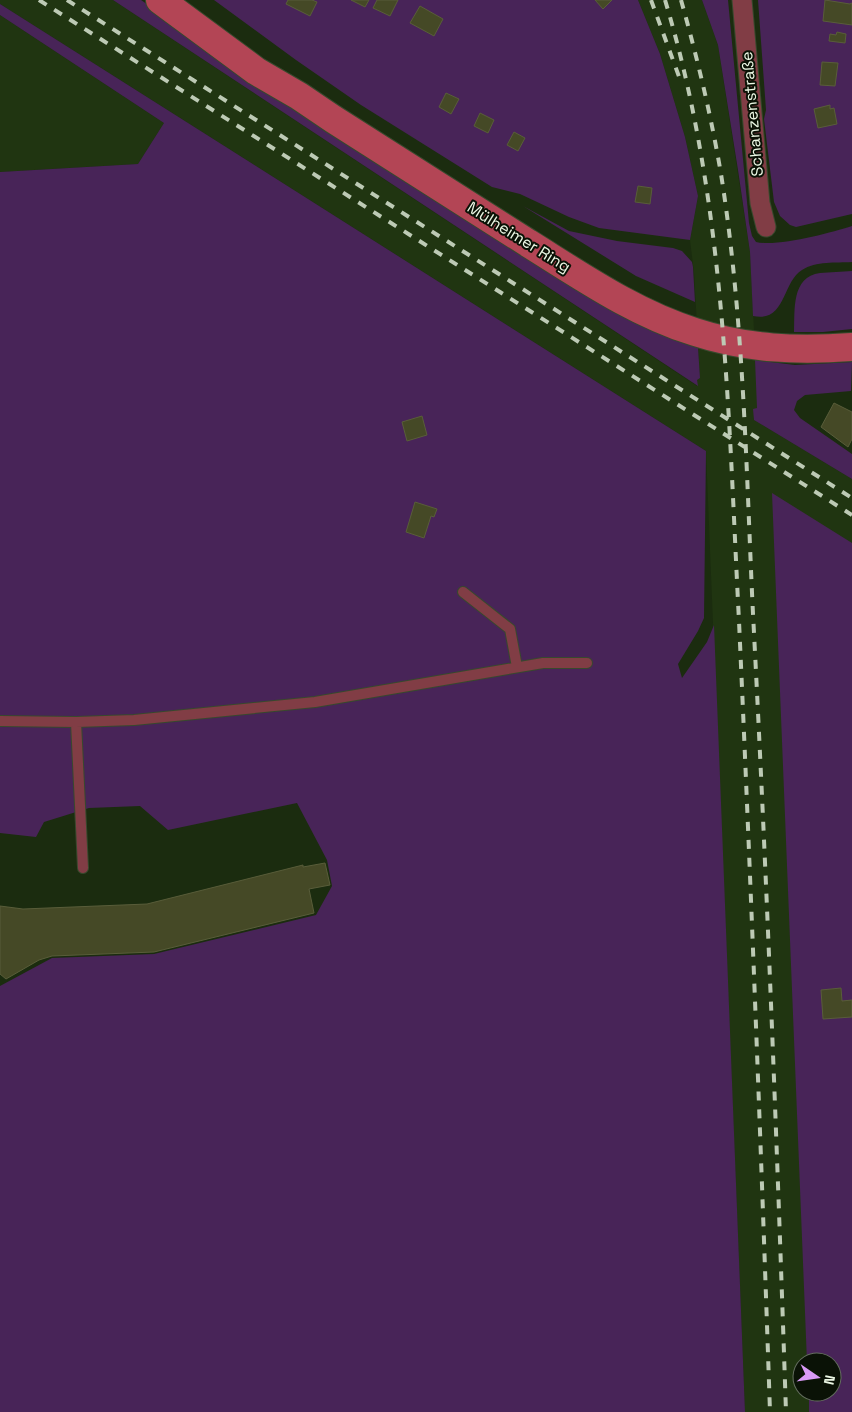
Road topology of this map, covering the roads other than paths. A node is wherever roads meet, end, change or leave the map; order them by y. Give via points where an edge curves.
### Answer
1 (160, 0) edge
2 (181, 0) edge
3 (742, 0) edge
4 (299, 96) junction
5 (766, 227) dead end
6 (852, 348) edge
7 (463, 592) dead end
8 (587, 664) dead end
9 (517, 667) junction
10 (0, 721) edge
11 (76, 722) junction
12 (83, 868) dead end

1 - 4 street, Mülheimer Ring via 256,71
2 - 4 street, Mülheimer Ring via 232,33
3 - 5 street, Schanzenstraße via 760,203
4 - 6 street, Mülheimer Ring via 614,296 673,324 755,346 795,350
7 - 9 lane via 510,629
8 - 9 lane via 543,662
9 - 11 lane via 315,702 134,720
10 - 11 lane
11 - 12 lane

